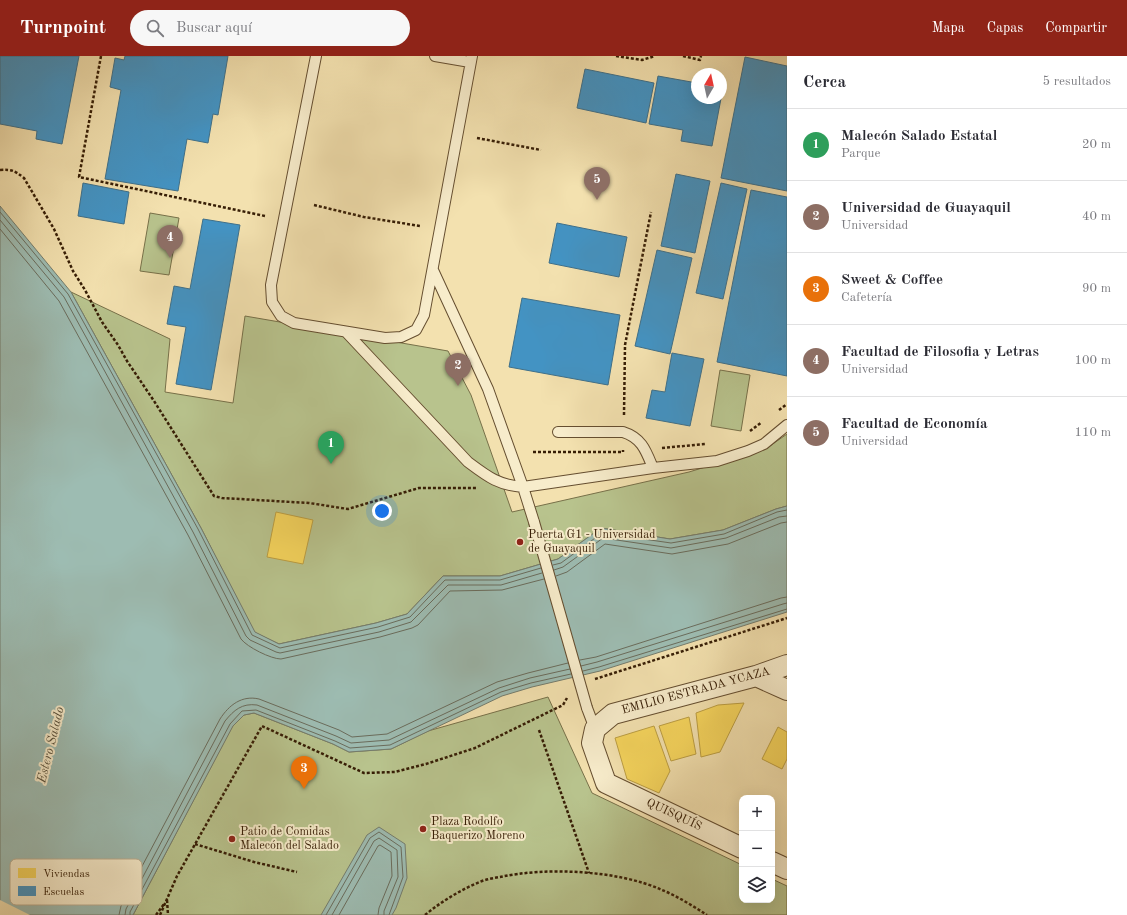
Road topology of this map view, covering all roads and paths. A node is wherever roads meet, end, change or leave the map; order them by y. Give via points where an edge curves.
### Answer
1 (101, 56) edge
2 (316, 56) edge
3 (435, 56) edge
4 (616, 56) edge
5 (655, 56) edge
6 (683, 56) edge
7 (701, 56) edge
8 (471, 59) edge
9 (477, 138) dead end
10 (541, 150) dead end
11 (0, 170) edge
12 (314, 205) dead end
13 (651, 212) dead end
14 (265, 216) dead end
15 (420, 226) dead end
16 (433, 270) junction
17 (347, 333) junction
18 (787, 404) edge
19 (775, 412) dead end
20 (764, 421) dead end
21 (787, 425) edge
22 (558, 432) dead end
23 (623, 432) junction
24 (746, 434) dead end
25 (706, 444) dead end
26 (646, 451) junction
27 (533, 452) dead end
28 (653, 468) junction
29 (523, 487) junction
30 (478, 488) dead end
31 (787, 618) edge
32 (787, 665) edge
33 (756, 676) junction
34 (592, 680) dead end
35 (787, 690) edge
36 (568, 693) dead end
37 (595, 729) junction
38 (539, 730) dead end
39 (195, 844) junction
40 (739, 847) edge
41 (775, 863) edge
42 (787, 869) edge
43 (297, 872) dead end
44 (589, 873) junction
45 (166, 900) junction
46 (158, 914) edge
47 (168, 915) edge
48 (425, 915) edge
49 (707, 915) edge

1 - 14 path via 79,177
2 - 17 lane via 271,285 272,302 281,316 294,323
3 - 8 lane
4 - 5 path via 642,60
6 - 7 path via 700,60
8 - 16 lane
9 - 10 path
11 - 30 path via 9,169 24,178 54,229 73,272 102,322 214,496 348,508 419,488
12 - 15 path via 364,217
13 - 23 path via 625,346
16 - 17 lane via 424,315 416,330 401,337 385,338
16 - 29 lane via 488,389
17 - 29 lane via 468,462 489,478 502,484
18 - 19 path
20 - 24 path
21 - 28 lane via 764,444 717,461
22 - 23 lane
23 - 26 lane via 632,435
23 - 27 path via 623,452
25 - 26 path
26 - 28 lane
28 - 29 lane
29 - 37 lane, bridge
31 - 34 path
32 - 33 street, EMILIO ESTRADA YCAZA
33 - 35 street
33 - 37 street, EMILIO ESTRADA YCAZA via 613,714
36 - 39 path via 563,705 475,748 395,772 364,773 262,726
37 - 40 street, QUISQUÍS via 592,743 606,783
38 - 44 path
39 - 43 path
39 - 45 path
41 - 42 street
44 - 48 path via 516,873 484,880 460,891
44 - 49 path via 626,878 662,889
45 - 46 path
45 - 47 path

